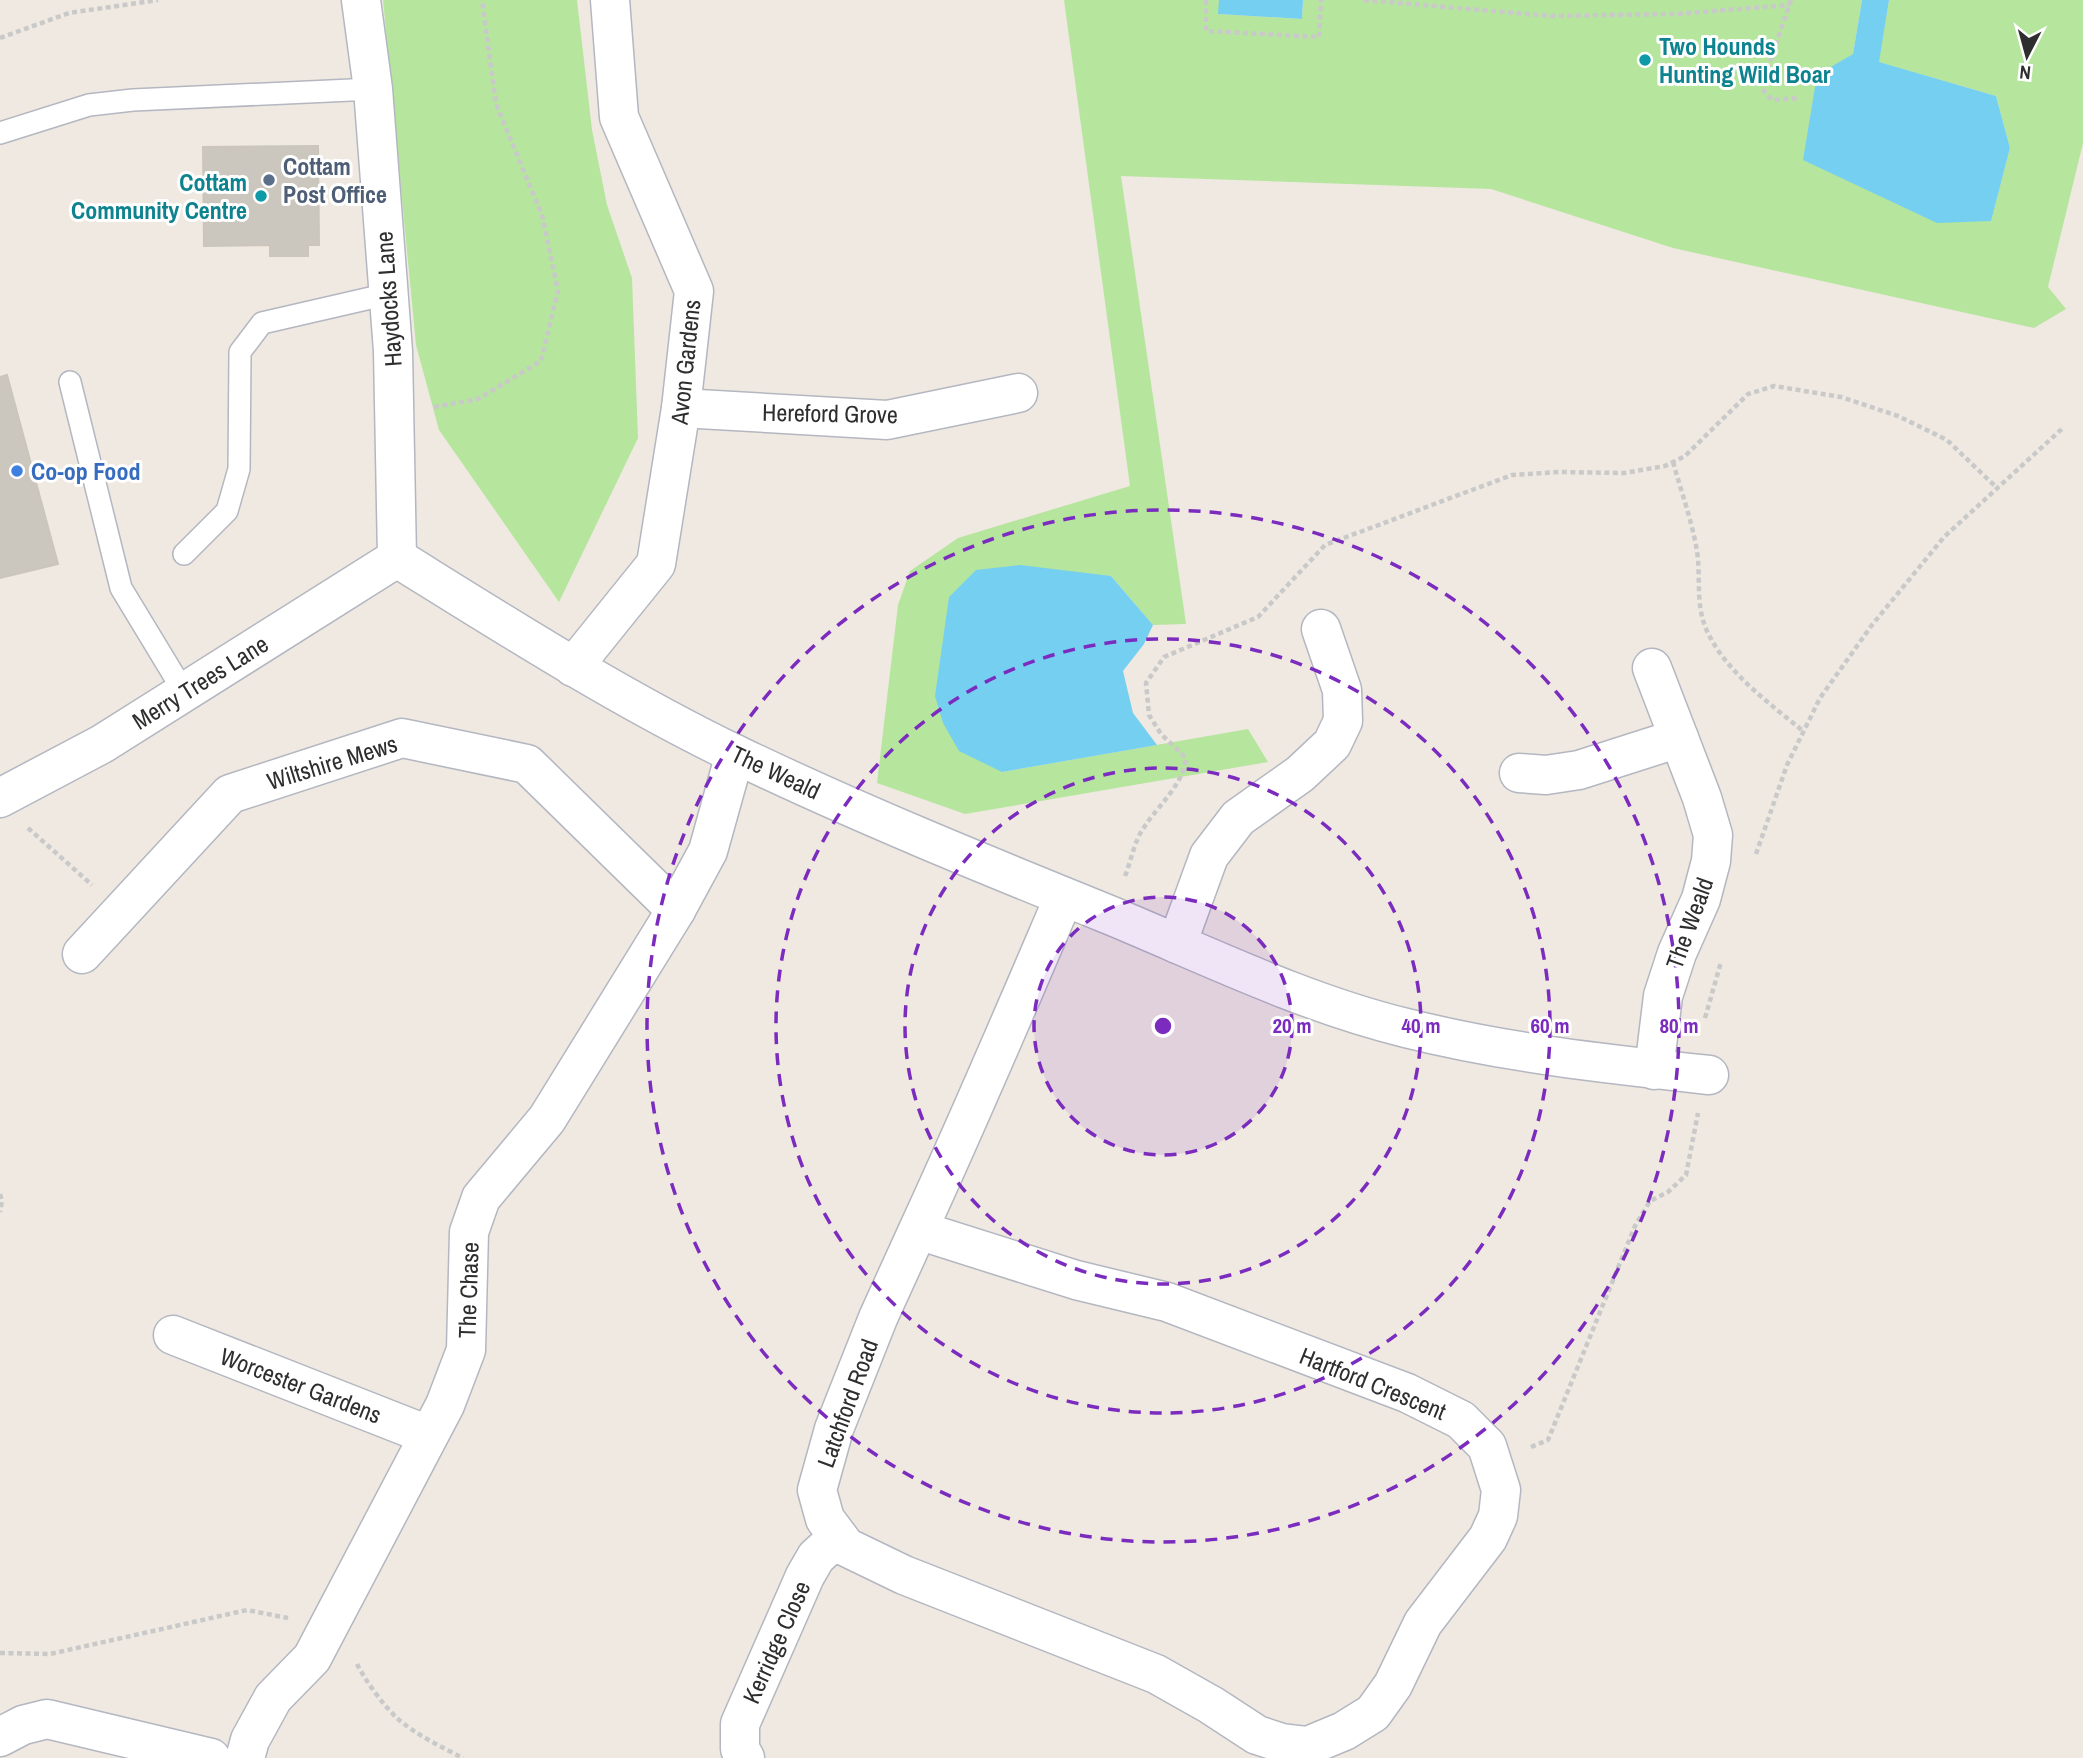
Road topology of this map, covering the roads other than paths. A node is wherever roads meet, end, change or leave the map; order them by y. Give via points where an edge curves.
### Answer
1 (361, 0) edge
2 (610, 0) edge
3 (373, 89) junction
4 (0, 133) edge
5 (388, 294) junction
6 (71, 382) dead end
7 (1018, 393) dead end
8 (681, 408) junction
9 (184, 554) dead end
10 (397, 558) junction
11 (1321, 629) dead end
12 (572, 667) junction
13 (1652, 668) dead end
14 (184, 692) junction
15 (1679, 737) junction
16 (735, 754) junction
17 (1520, 773) dead end
18 (0, 798) edge
19 (1064, 897) junction
20 (676, 910) junction
21 (1177, 944) junction
22 (82, 954) dead end
23 (1654, 1070) junction
24 (1705, 1074) road end
25 (918, 1230) junction
26 (173, 1335) dead end
27 (429, 1435) junction
28 (838, 1537) junction
29 (0, 1737) edge
30 (1259, 1747) edge
31 (211, 1758) edge
32 (245, 1758) edge
33 (745, 1758) edge

1 - 3 street, Haydocks Lane
2 - 8 street, Avon Gardens via 619,117 694,290
3 - 4 lane via 89,105
3 - 5 street, Haydocks Lane
5 - 9 lane via 262,323 240,352 239,468 227,511
5 - 10 street, Haydocks Lane
6 - 14 lane via 121,588
7 - 8 street, Hereford Grove via 887,420
8 - 12 street, Avon Gardens via 656,564
10 - 12 street, The Weald
10 - 14 street, Merry Trees Lane
11 - 21 street via 1342,690 1343,721 1332,744 1300,774 1238,818 1209,856
12 - 16 street, The Weald
13 - 15 street, The Weald
14 - 18 street, Merry Trees Lane via 102,744
15 - 17 street via 1579,770
15 - 23 street, The Weald via 1713,835 1711,862 1663,996
16 - 19 street, The Weald via 919,838
16 - 20 street, The Chase via 708,851
19 - 21 street, The Weald
19 - 25 street, Latchford Road
20 - 22 street, Wiltshire Mews via 527,764 402,738 230,794
20 - 27 street, The Chase via 547,1119 481,1198 469,1232 466,1350
21 - 23 street, The Weald via 1334,1006 1403,1027 1489,1047
23 - 24 street, The Weald
25 - 28 street, Latchford Road via 834,1429 817,1490 825,1520
25 - 30 street, Hartford Crescent via 1076,1280 1167,1302 1407,1393 1461,1420 1487,1446 1501,1490 1498,1516 1488,1538 1423,1623 1393,1685 1373,1713 1308,1746 1282,1743
26 - 27 street, Worcester Gardens
27 - 32 street, The Chase via 312,1658 273,1698
28 - 30 street, Latchford Road via 846,1547 904,1575 1156,1674 1211,1705
28 - 33 street, Kerridge Close via 816,1557 805,1576 740,1724 740,1749
29 - 31 street via 47,1719

